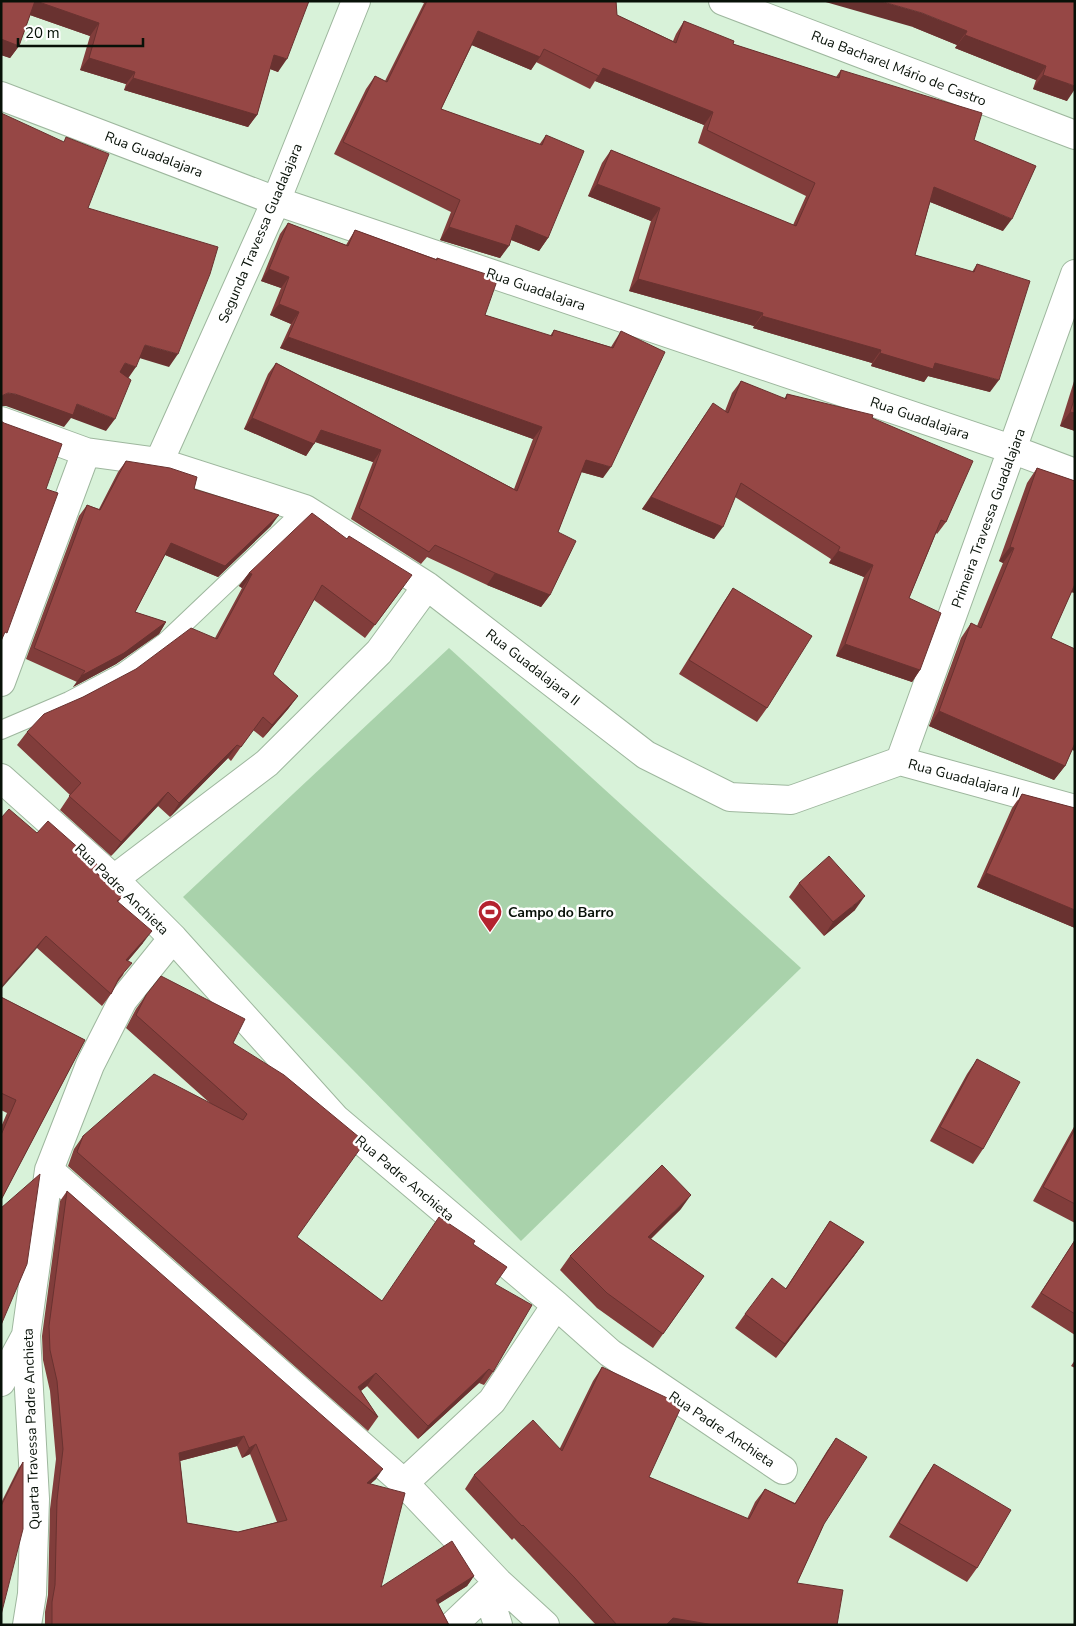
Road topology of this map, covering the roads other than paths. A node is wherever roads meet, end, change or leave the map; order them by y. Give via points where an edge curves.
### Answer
1 (356, 1) edge
2 (723, 1) edge
3 (1, 96) edge
4 (1073, 128) edge
5 (276, 201) junction
6 (1075, 274) edge
7 (1, 421) edge
8 (1014, 450) junction
9 (86, 452) junction
10 (158, 462) junction
11 (1075, 473) edge
12 (305, 509) junction
13 (427, 586) junction
14 (1, 682) edge
15 (1, 730) edge
16 (900, 761) junction
17 (1, 778) edge
18 (1075, 809) edge
19 (114, 879) junction
20 (173, 938) junction
21 (49, 1170) junction
22 (556, 1305) junction
23 (26, 1335) junction
24 (1, 1382) edge
25 (783, 1470) dead end
26 (404, 1483) junction
27 (493, 1587) junction
28 (26, 1625) edge
29 (453, 1625) edge
30 (498, 1625) edge
31 (545, 1625) edge

1 - 5 street, Segunda Travessa Guadalajara
2 - 4 street, Rua Bacharel Mário de Castro
3 - 5 street, Rua Guadalajara
5 - 8 street, Rua Guadalajara
5 - 10 street, Segunda Travessa Guadalajara
6 - 8 street, Primeira Travessa Guadalajara
7 - 9 street, Rua Guadalajara II
8 - 11 street, Rua Guadalajara
8 - 16 street, Primeira Travessa Guadalajara
9 - 10 street, Rua Guadalajara II
9 - 14 street
10 - 12 street, Rua Guadalajara II
12 - 13 street, Rua Guadalajara II
12 - 15 lane via 165,642 122,673 69,701
13 - 16 street, Rua Guadalajara II via 646,755 730,796 791,800
13 - 19 street via 379,652 267,764
16 - 18 street, Rua Guadalajara II
17 - 19 street, Rua Padre Anchieta
19 - 20 street, Rua Padre Anchieta
20 - 21 street, Quarta Travessa Padre Anchieta via 123,1000 90,1065
20 - 22 street, Rua Padre Anchieta via 336,1119
21 - 23 street, Quarta Travessa Padre Anchieta
21 - 26 street
22 - 25 street, Rua Padre Anchieta via 610,1353
22 - 26 street via 492,1401
23 - 24 street
23 - 28 street, Quarta Travessa Padre Anchieta via 34,1499 32,1594
26 - 27 street
27 - 29 street
27 - 30 street
27 - 31 street

